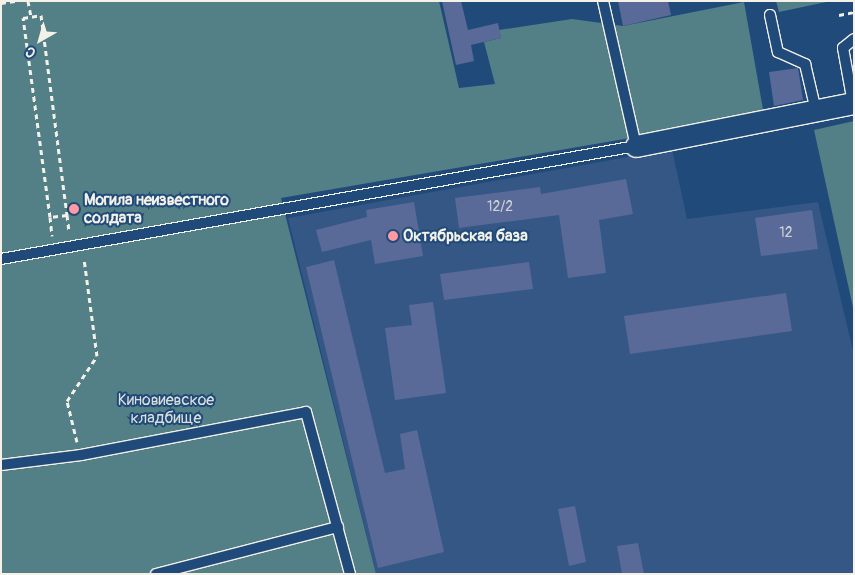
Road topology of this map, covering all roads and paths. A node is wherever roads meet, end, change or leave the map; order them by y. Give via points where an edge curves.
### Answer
1 (15, 1) edge
2 (28, 1) edge
3 (603, 1) edge
4 (1, 3) edge
5 (854, 12) edge
6 (770, 15) dead end
7 (839, 15) dead end
8 (31, 17) junction
9 (854, 39) edge
10 (854, 103) edge
11 (816, 111) junction
12 (636, 146) junction
13 (82, 244) junction
14 (1, 259) edge
15 (81, 456) junction
16 (1, 465) edge
17 (338, 527) junction
18 (156, 574) edge
19 (350, 574) edge

1 - 4 path
2 - 8 path
3 - 12 lane
5 - 7 path
6 - 11 lane via 778,52 805,64
8 - 8 path via 41,15 67,215 50,217 23,18
9 - 10 lane via 843,48
10 - 11 street
11 - 12 street
12 - 13 lane
13 - 14 lane
13 - 15 path via 97,356 67,401
15 - 16 lane
15 - 17 lane via 306,412
17 - 18 lane
17 - 19 lane

